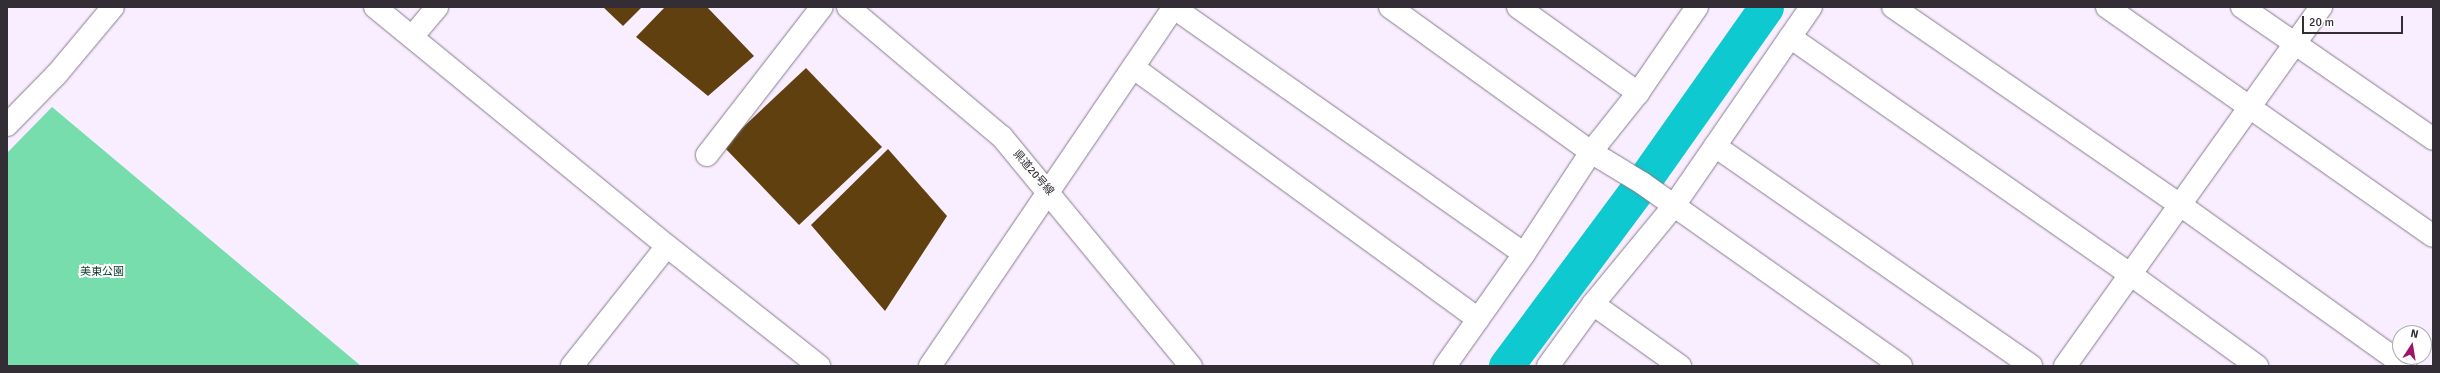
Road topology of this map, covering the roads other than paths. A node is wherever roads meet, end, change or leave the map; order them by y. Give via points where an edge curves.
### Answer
1 (113, 7) edge
2 (375, 7) edge
3 (437, 7) edge
4 (822, 7) edge
5 (848, 7) edge
6 (1173, 7) edge
7 (1390, 7) edge
8 (1518, 7) edge
9 (1697, 7) edge
10 (1811, 7) edge
11 (1893, 7) edge
12 (2107, 7) edge
13 (2242, 7) edge
14 (2321, 7) edge
15 (412, 36) junction
16 (1790, 37) junction
17 (2294, 44) junction
18 (1134, 68) junction
19 (1638, 93) junction
20 (2250, 107) junction
21 (7, 125) edge
22 (2433, 139) edge
23 (1715, 146) junction
24 (1591, 152) junction
25 (707, 154) dead end
26 (1049, 191) junction
27 (2179, 204) junction
28 (1672, 207) junction
29 (2433, 236) edge
30 (667, 246) junction
31 (1524, 254) junction
32 (2130, 274) junction
33 (1593, 304) junction
34 (1478, 319) junction
35 (572, 366) edge
36 (819, 366) edge
37 (930, 366) edge
38 (1191, 366) edge
39 (1445, 366) edge
40 (1548, 366) edge
41 (1680, 366) edge
42 (1901, 366) edge
43 (2031, 366) edge
44 (2065, 366) edge
45 (2257, 366) edge
46 (2405, 366) edge

1 - 21 street via 57,74
2 - 15 street
3 - 15 street
4 - 25 street
5 - 26 street, 県道20号線 via 1002,137
6 - 18 street
6 - 31 street
7 - 24 street
8 - 19 street
9 - 19 street
10 - 16 street
11 - 27 street
12 - 20 street
13 - 17 street
14 - 17 street
15 - 30 street
16 - 23 street
16 - 32 street
17 - 20 street
17 - 22 street
18 - 26 street
18 - 34 street
19 - 24 street
20 - 27 street
20 - 29 street
23 - 28 street
23 - 43 street
24 - 28 street via 1642,183
24 - 31 street
26 - 37 street
26 - 38 street, 県道20号線
27 - 32 street
27 - 46 street
28 - 33 street
28 - 42 street
30 - 35 street
30 - 36 street
31 - 34 street
32 - 44 street
32 - 45 street
33 - 40 street
33 - 41 street
34 - 39 street

